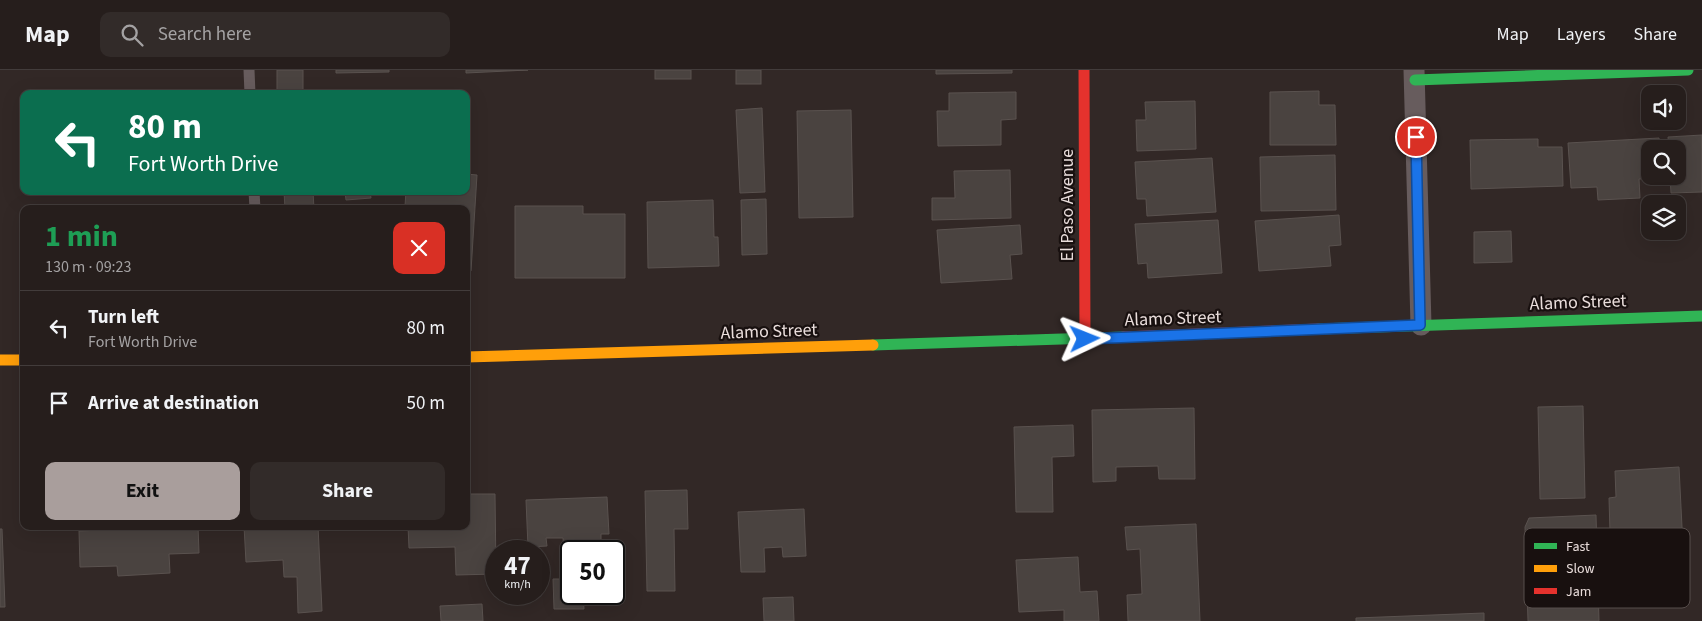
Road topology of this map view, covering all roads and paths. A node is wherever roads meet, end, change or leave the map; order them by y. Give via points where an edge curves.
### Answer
1 (249, 70) edge
2 (1084, 70) edge
3 (1688, 70) edge
4 (1414, 75) edge
5 (250, 90) edge
6 (1702, 316) edge
7 (1420, 325) junction
8 (1085, 339) junction
9 (470, 357) edge
10 (0, 360) edge
11 (20, 360) edge

1 - 5 lane
2 - 8 main road, El Paso Avenue
3 - 4 main road
4 - 7 street
6 - 7 main road, Alamo Street
7 - 8 main road, Alamo Street
8 - 9 main road, Alamo Street
10 - 11 main road

